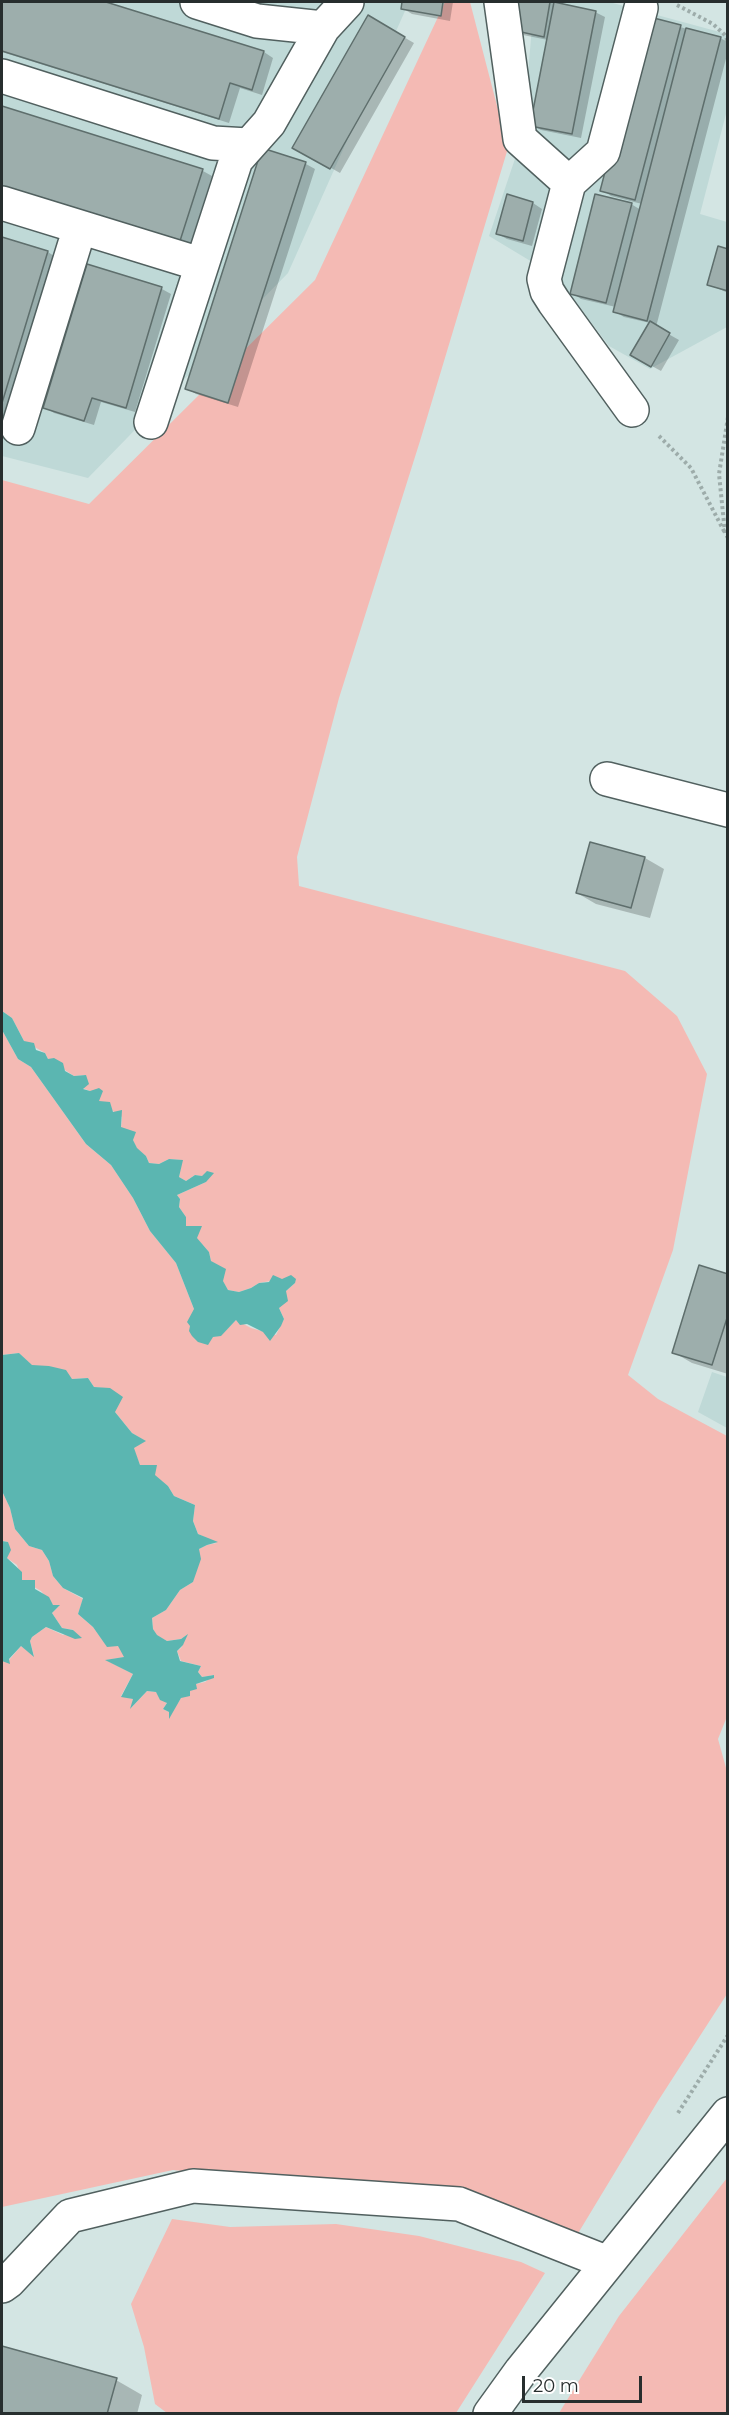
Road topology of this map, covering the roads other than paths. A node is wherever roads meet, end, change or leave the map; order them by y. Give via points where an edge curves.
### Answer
1 (197, 2) edge
2 (347, 2) edge
3 (501, 2) edge
4 (656, 5) edge
5 (323, 28) junction
6 (2, 76) edge
7 (248, 145) junction
8 (569, 183) junction
9 (2, 202) edge
10 (80, 227) junction
11 (200, 264) junction
12 (632, 410) road end
13 (151, 422) dead end
14 (18, 428) dead end
15 (607, 779) dead end
16 (728, 810) edge
17 (728, 2114) edge
18 (608, 2263) junction
19 (2, 2286) edge
20 (490, 2414) edge

1 - 5 street via 257,21
2 - 5 street
3 - 8 street via 520,139
4 - 8 street via 603,152
5 - 7 street via 268,123
6 - 7 street via 213,143
7 - 11 street via 236,160
8 - 12 street via 544,279 547,291
9 - 10 street
10 - 11 street
10 - 14 street
11 - 13 street
15 - 16 street
17 - 18 street
18 - 19 street via 459,2204 193,2186 70,2216
18 - 20 street

